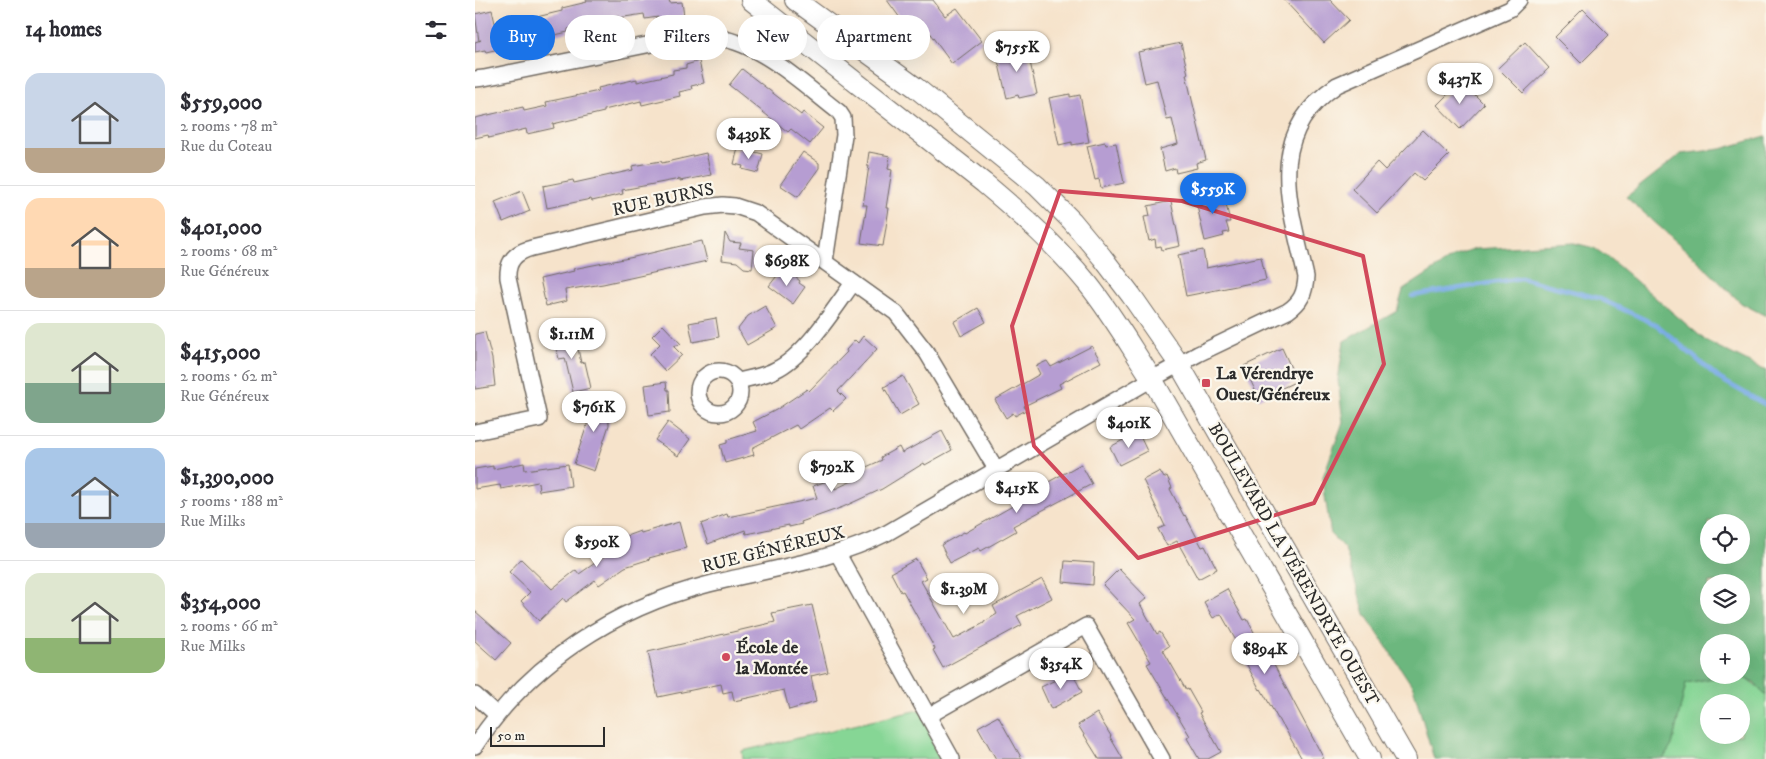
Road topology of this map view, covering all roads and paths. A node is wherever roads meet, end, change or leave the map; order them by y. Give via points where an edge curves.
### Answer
1 (751, 0) edge
2 (795, 0) edge
3 (811, 0) edge
4 (1519, 0) edge
5 (827, 15) edge
6 (817, 16) edge
7 (876, 60) edge
8 (475, 79) edge
9 (825, 261) junction
10 (853, 283) junction
11 (1179, 364) junction
12 (1152, 379) junction
13 (738, 381) dead end
14 (475, 432) edge
15 (996, 469) junction
16 (838, 554) junction
17 (475, 695) edge
18 (497, 715) junction
19 (928, 716) junction
20 (475, 746) edge
21 (952, 759) edge
22 (1161, 759) edge
23 (1370, 759) edge
24 (1406, 759) edge

1 - 12 main road, BOULEVARD LA VÉRENDRYE OUEST via 1020,213 1088,284
2 - 6 main road, BOULEVARD LA VÉRENDRYE OUEST
3 - 5 main road
4 - 11 street, RUE GÉNÉREUX via 1510,9 1337,85 1316,101 1298,125 1287,173 1306,278 1303,297 1288,312
7 - 11 main road, BOULEVARD LA VÉRENDRYE OUEST via 915,87 1037,186 1072,221 1131,295
8 - 9 street via 676,39 718,38 747,46 776,64 843,118 845,135
9 - 10 street, RUE BURNS
9 - 14 street, RUE BURNS via 756,213 723,205 522,251 510,262 508,278 539,418
10 - 13 street via 788,362 777,370
10 - 15 street, RUE BURNS via 896,312 908,326 927,352
11 - 12 street, RUE GÉNÉREUX
11 - 24 main road, BOULEVARD LA VÉRENDRYE OUEST
12 - 15 street, RUE GÉNÉREUX
12 - 23 main road, BOULEVARD LA VÉRENDRYE OUEST
15 - 16 street, RUE GÉNÉREUX via 887,533
16 - 18 street, RUE GÉNÉREUX via 709,584 644,606 566,649
16 - 19 street
17 - 18 street
18 - 20 street, RUE GÉNÉREUX
19 - 21 street
19 - 22 street via 1086,626

